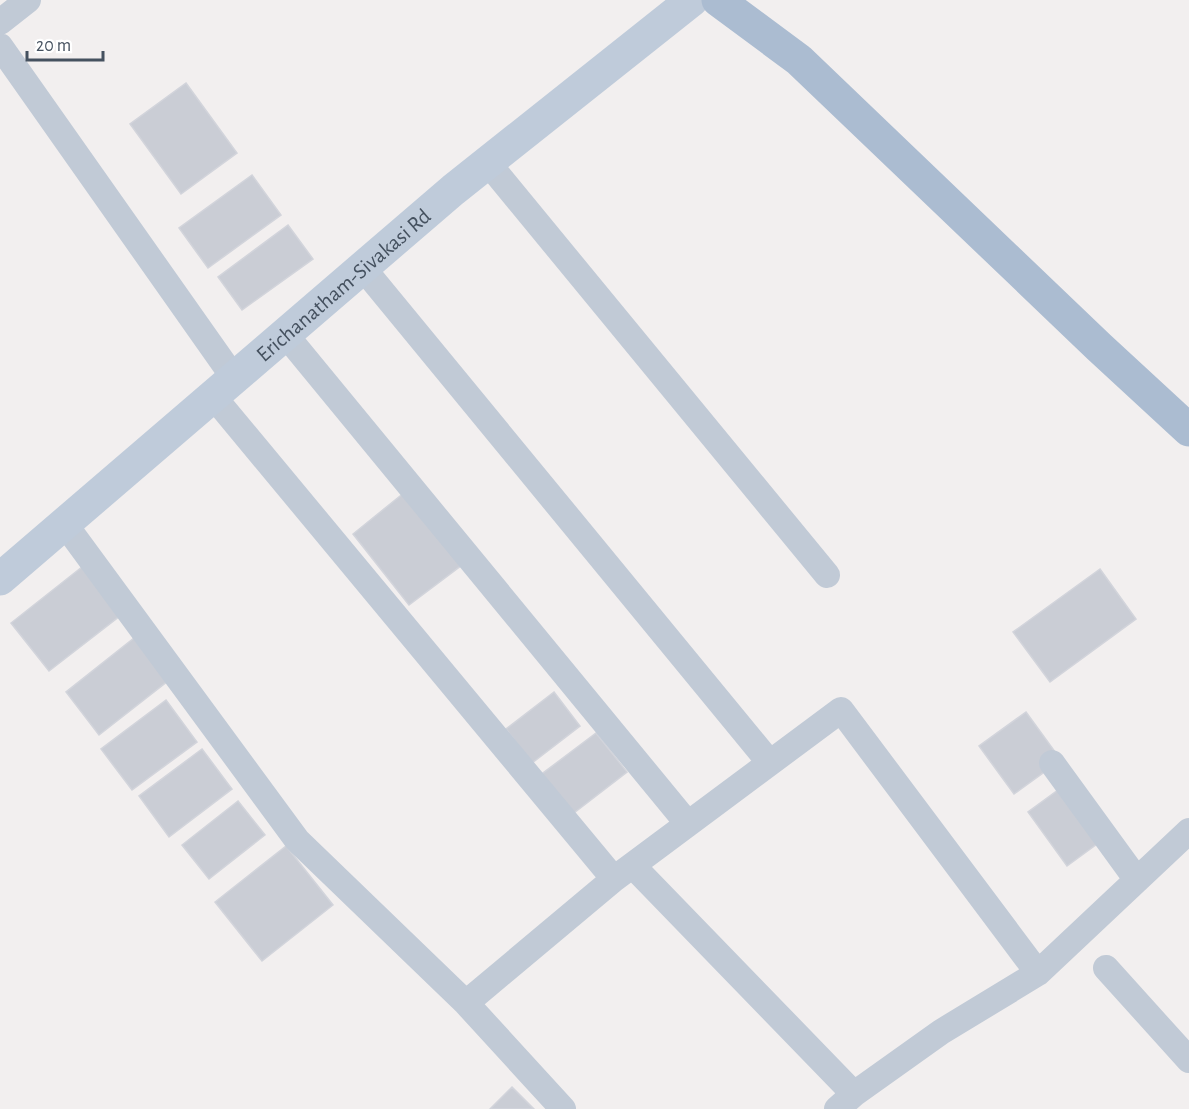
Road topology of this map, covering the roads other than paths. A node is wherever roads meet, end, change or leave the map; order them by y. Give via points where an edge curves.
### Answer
1 (28, 0) edge
2 (692, 0) edge
3 (718, 0) edge
4 (0, 22) edge
5 (0, 46) edge
6 (488, 163) junction
7 (363, 268) junction
8 (285, 334) junction
9 (223, 387) junction
10 (1189, 430) edge
11 (64, 523) junction
12 (827, 575) dead end
13 (0, 579) edge
14 (770, 763) junction
15 (1052, 763) dead end
16 (688, 824) junction
17 (1189, 831) edge
18 (624, 872) junction
19 (1137, 880) junction
20 (1106, 968) dead end
21 (1038, 973) junction
22 (466, 1003) junction
23 (1189, 1060) edge
24 (845, 1101) edge
25 (563, 1109) edge

1 - 4 street
2 - 6 main road, Erichanatham-Sivakasi Rd
3 - 10 main road via 799,60
5 - 9 street
6 - 7 main road, Erichanatham-Sivakasi Rd
6 - 12 street
7 - 8 main road, Erichanatham-Sivakasi Rd
7 - 14 street
8 - 9 main road, Erichanatham-Sivakasi Rd
8 - 16 street
9 - 11 main road, Erichanatham-Sivakasi Rd
9 - 18 street
11 - 13 main road, Erichanatham-Sivakasi Rd
11 - 22 street via 297,840
14 - 16 street
14 - 21 street via 840,710
15 - 19 street
16 - 18 street
17 - 19 street
18 - 22 street
18 - 24 street
19 - 21 street
20 - 23 street
21 - 24 street via 941,1032
22 - 25 street

